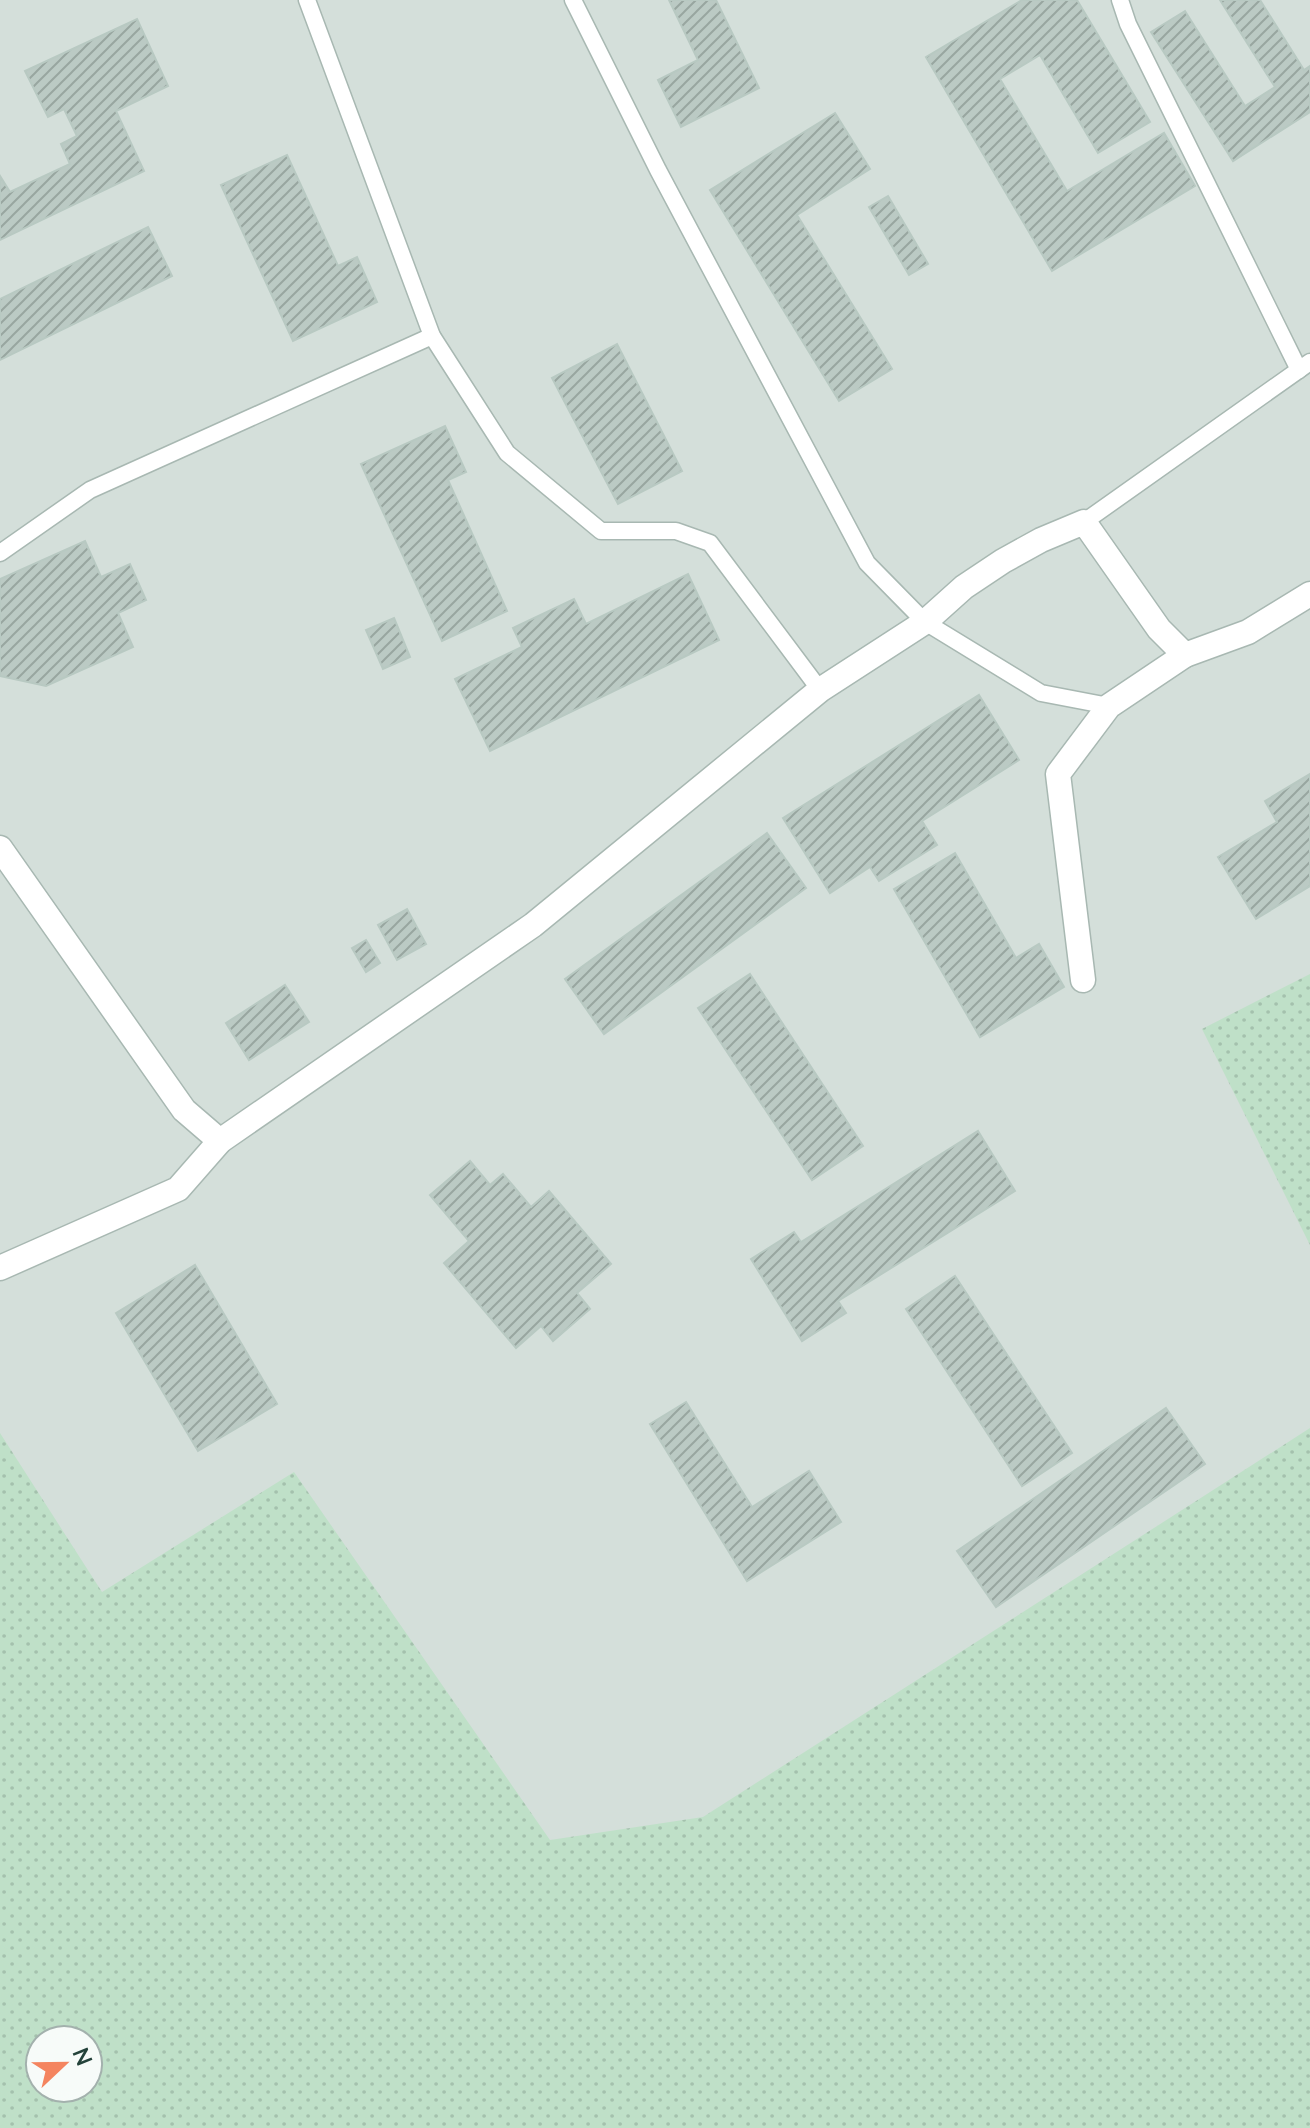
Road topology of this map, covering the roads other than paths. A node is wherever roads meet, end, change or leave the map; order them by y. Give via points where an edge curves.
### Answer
1 (307, 0) edge
2 (573, 0) edge
3 (1120, 0) edge
4 (432, 336) junction
5 (1305, 366) edge
6 (1084, 522) junction
7 (0, 553) edge
8 (1310, 594) edge
9 (925, 622) junction
10 (1185, 655) junction
11 (820, 690) junction
12 (1109, 706) junction
13 (0, 848) edge
14 (1083, 980) dead end
15 (220, 1141) junction
16 (0, 1268) edge

1 - 4 lane
2 - 9 lane via 867,563
3 - 5 lane
4 - 7 lane via 90,490
4 - 11 lane via 507,453 601,531 676,531 710,543
5 - 6 lane
6 - 9 street via 1003,561
6 - 10 street via 1159,629
8 - 10 street via 1248,632
9 - 11 street
9 - 12 lane via 1041,693
10 - 12 street
11 - 15 street via 533,925
12 - 14 street via 1058,774
13 - 15 street via 184,1110
15 - 16 street via 178,1189

